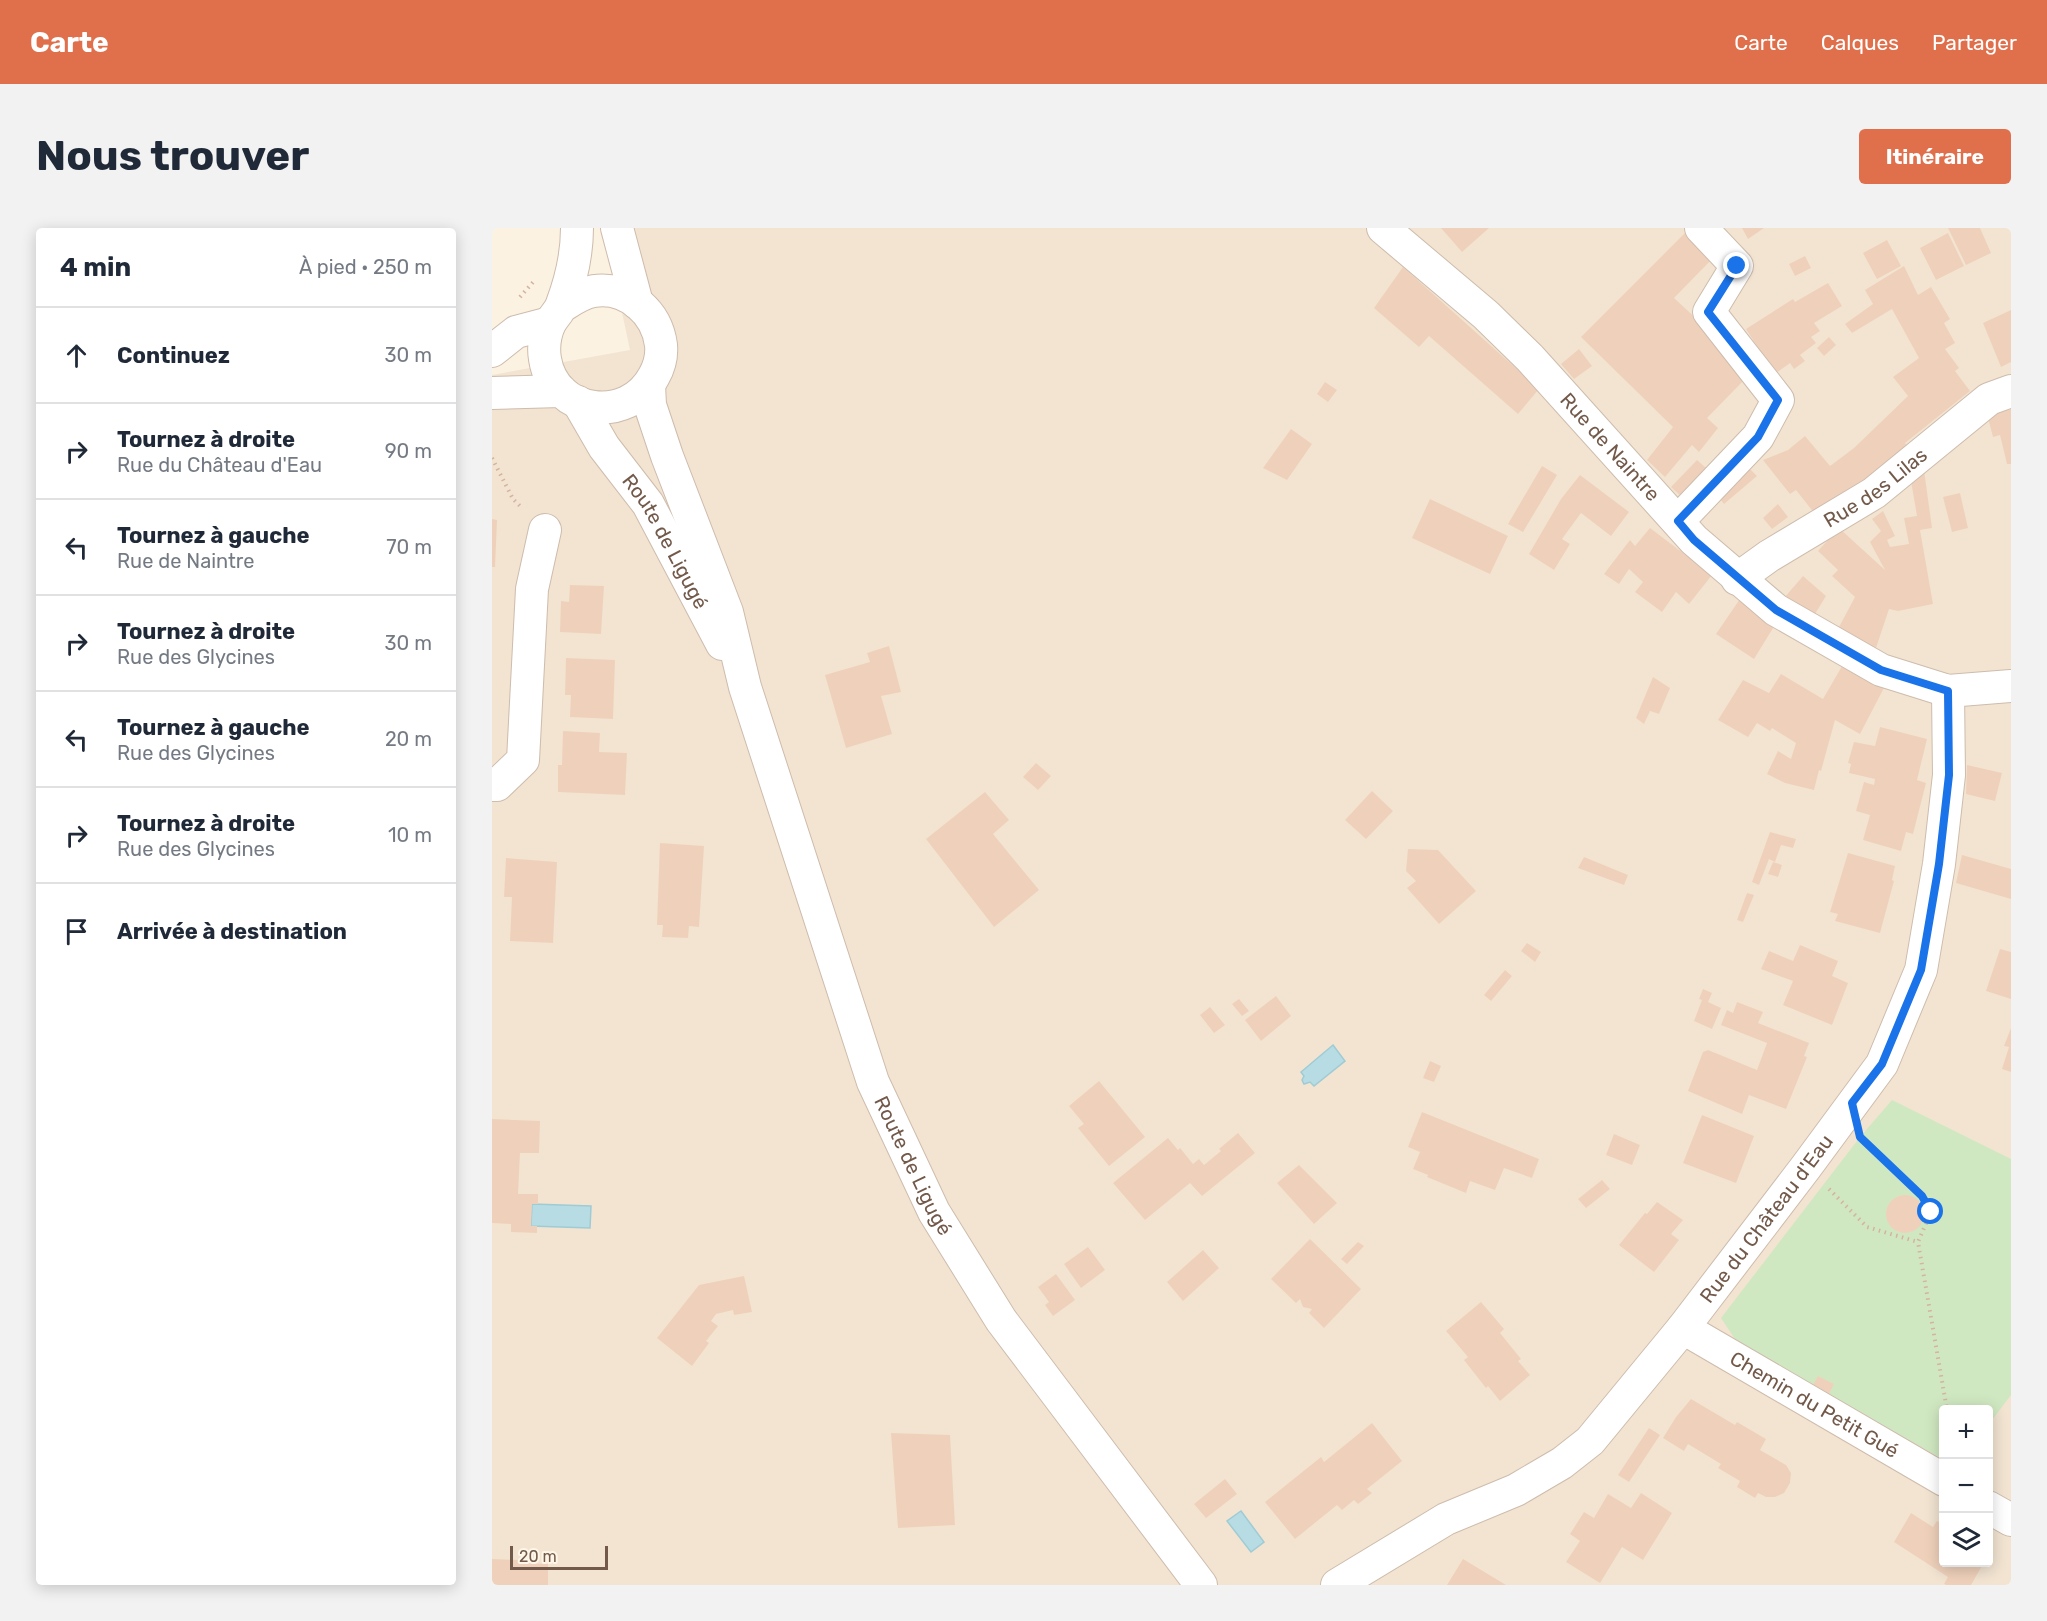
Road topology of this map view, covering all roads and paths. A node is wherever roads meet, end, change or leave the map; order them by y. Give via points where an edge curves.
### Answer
1 (577, 228) edge
2 (617, 228) edge
3 (1383, 228) edge
4 (1701, 228) edge
5 (538, 275) dead end
6 (638, 303) junction
7 (514, 305) dead end
8 (556, 315) junction
9 (492, 351) edge
10 (649, 385) junction
11 (2011, 391) edge
12 (492, 393) edge
13 (569, 397) junction
14 (492, 458) edge
15 (1678, 521) junction
16 (545, 530) joint
17 (1737, 579) junction
18 (2011, 686) edge
19 (745, 687) junction
20 (1948, 691) junction
21 (492, 785) edge
22 (1852, 1103) junction
23 (1806, 1167) junction
24 (1918, 1242) junction
25 (1683, 1328) junction
26 (1946, 1405) edge
27 (1939, 1477) edge
28 (1993, 1509) edge
29 (2011, 1520) edge
30 (1202, 1585) edge
31 (1336, 1585) edge

1 - 8 street, Route de Ligugé via 577,246
2 - 6 street, Route de Ligugé
3 - 15 street, Rue de Naintre via 1523,351
4 - 15 street via 1737,266 1708,312 1778,400 1758,437
5 - 7 path
6 - 8 street via 613,292 595,291 577,297
6 - 10 street, Route de Ligugé via 657,328 662,348
8 - 9 street via 516,332
8 - 13 street, Route de Ligugé via 544,340 544,358 550,376
10 - 13 street via 624,404 609,407 593,407
10 - 19 street, Route de Ligugé via 650,405 667,456 727,612
11 - 17 street, Rue des Lilas via 1989,399 1874,493
12 - 13 street
13 - 19 street, Route de Ligugé via 648,504
14 - 16 path via 513,499
15 - 17 street, Rue de Naintre
16 - 21 street via 532,589 523,760 497,785
17 - 20 street, Rue de Naintre via 1776,610 1881,670
18 - 20 street
19 - 30 street, Route de Ligugé via 873,1082 934,1212 1001,1320
20 - 22 street, Rue du Château d'Eau via 1949,775 1921,970 1882,1064
22 - 23 street, Rue du Château d'Eau
22 - 24 path via 1860,1137 1922,1196 1931,1212
23 - 24 path via 1867,1227
23 - 25 street, Rue du Château d'Eau
24 - 26 path
25 - 27 street, Chemin du Petit Gué
25 - 31 street, Rue du Château d'Eau via 1590,1441 1562,1463 1516,1490 1446,1519
28 - 29 street

